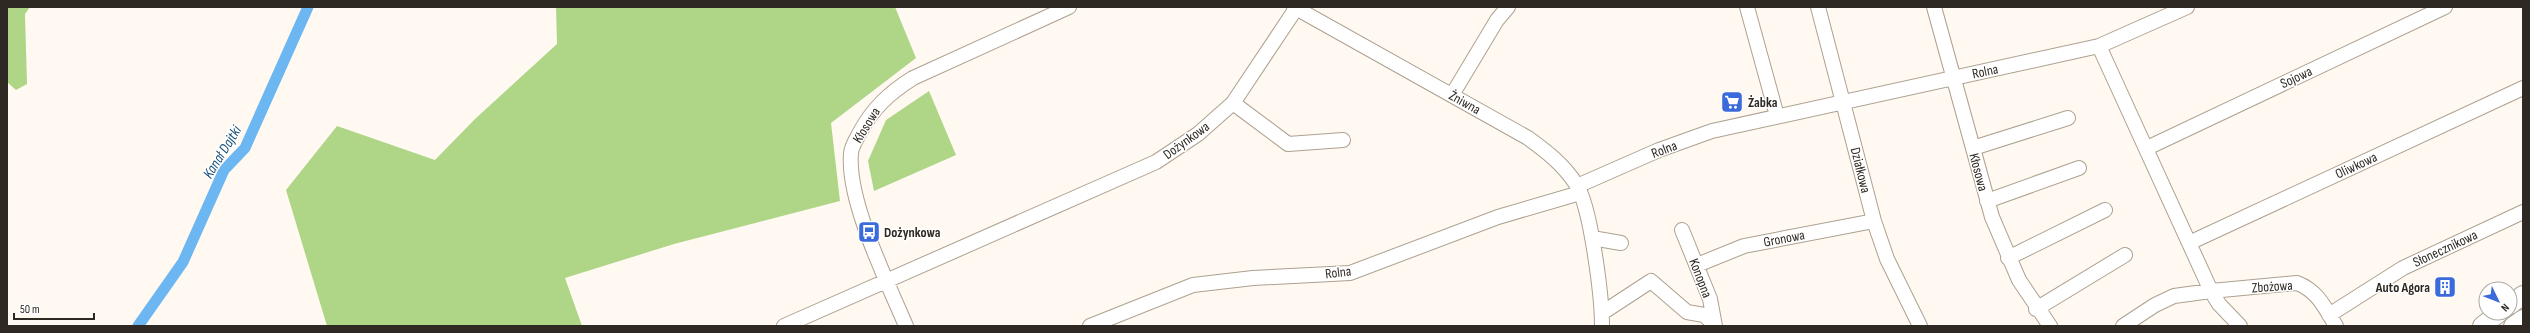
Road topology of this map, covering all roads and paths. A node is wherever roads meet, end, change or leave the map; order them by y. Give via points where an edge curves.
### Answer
1 (1069, 7) edge
2 (1296, 7) edge
3 (1508, 7) edge
4 (1747, 7) edge
5 (1818, 7) edge
6 (1934, 7) edge
7 (2187, 7) edge
8 (2445, 7) edge
9 (2099, 46) junction
10 (1955, 78) junction
11 (2523, 88) edge
12 (1452, 95) junction
13 (1844, 100) junction
14 (1233, 103) junction
15 (1777, 116) junction
16 (2068, 118) dead end
17 (1344, 140) dead end
18 (1973, 148) junction
19 (2147, 148) junction
20 (2078, 168) dead end
21 (1579, 189) junction
22 (1987, 201) junction
23 (2105, 210) dead end
24 (2523, 212) edge
25 (1874, 221) junction
26 (1682, 230) dead end
27 (1592, 238) junction
28 (2189, 242) junction
29 (1621, 243) dead end
30 (2125, 255) dead end
31 (2008, 258) junction
32 (1696, 265) junction
33 (887, 280) junction
34 (2211, 291) junction
35 (2036, 308) junction
36 (1602, 319) edge
37 (2523, 319) edge
38 (2332, 322) edge
39 (1714, 325) edge
40 (784, 326) edge
41 (906, 326) edge
42 (1090, 326) edge
43 (1920, 326) edge
44 (2050, 326) edge
45 (2123, 326) edge
46 (2240, 326) edge
47 (2513, 326) edge

1 - 33 street, Kłosowa via 913,78 885,98 873,111 853,145 851,154 857,204
2 - 12 street, Żniwna
2 - 14 street, Dożynkowa
3 - 12 street via 1497,20
4 - 15 street
5 - 13 street, Działkowa
6 - 10 street, Kłosowa
7 - 9 street, Rolna
8 - 19 street, Sojowa
9 - 10 street, Rolna
9 - 19 street
10 - 13 street, Rolna
10 - 18 street, Kłosowa
11 - 28 street, Oliwkowa
12 - 21 street, Żniwna via 1528,138 1558,161
13 - 15 street, Rolna
13 - 25 street, Działkowa
14 - 17 street via 1288,144
14 - 33 street, Dożynkowa via 1198,134 1156,162
15 - 21 street, Rolna via 1712,131 1672,145
16 - 18 street
18 - 22 street, Kłosowa
19 - 28 street
20 - 22 street
21 - 27 street, Żniwna
21 - 42 street, Rolna via 1350,273 1253,278 1193,285
22 - 31 street, Kłosowa
23 - 31 street
24 - 38 street, Słonecznikowa via 2403,268
25 - 32 street, Gronowa via 1744,246
25 - 43 street, Działkowa via 1887,259
26 - 32 street, Konopna
27 - 29 street
27 - 36 street, Żniwna
28 - 34 street
30 - 35 street
31 - 35 street, Kłosowa
32 - 39 street, Konopna via 1710,299
33 - 40 street, Dożynkowa
33 - 41 street, Kłosowa
34 - 38 street, Zbożowa via 2297,283 2309,287 2318,296
34 - 45 street, Zbożowa via 2174,296 2154,305
34 - 46 street via 2219,304
35 - 44 street, Kłosowa
36 - 39 street via 1651,281 1687,312 1704,315
37 - 47 main road

